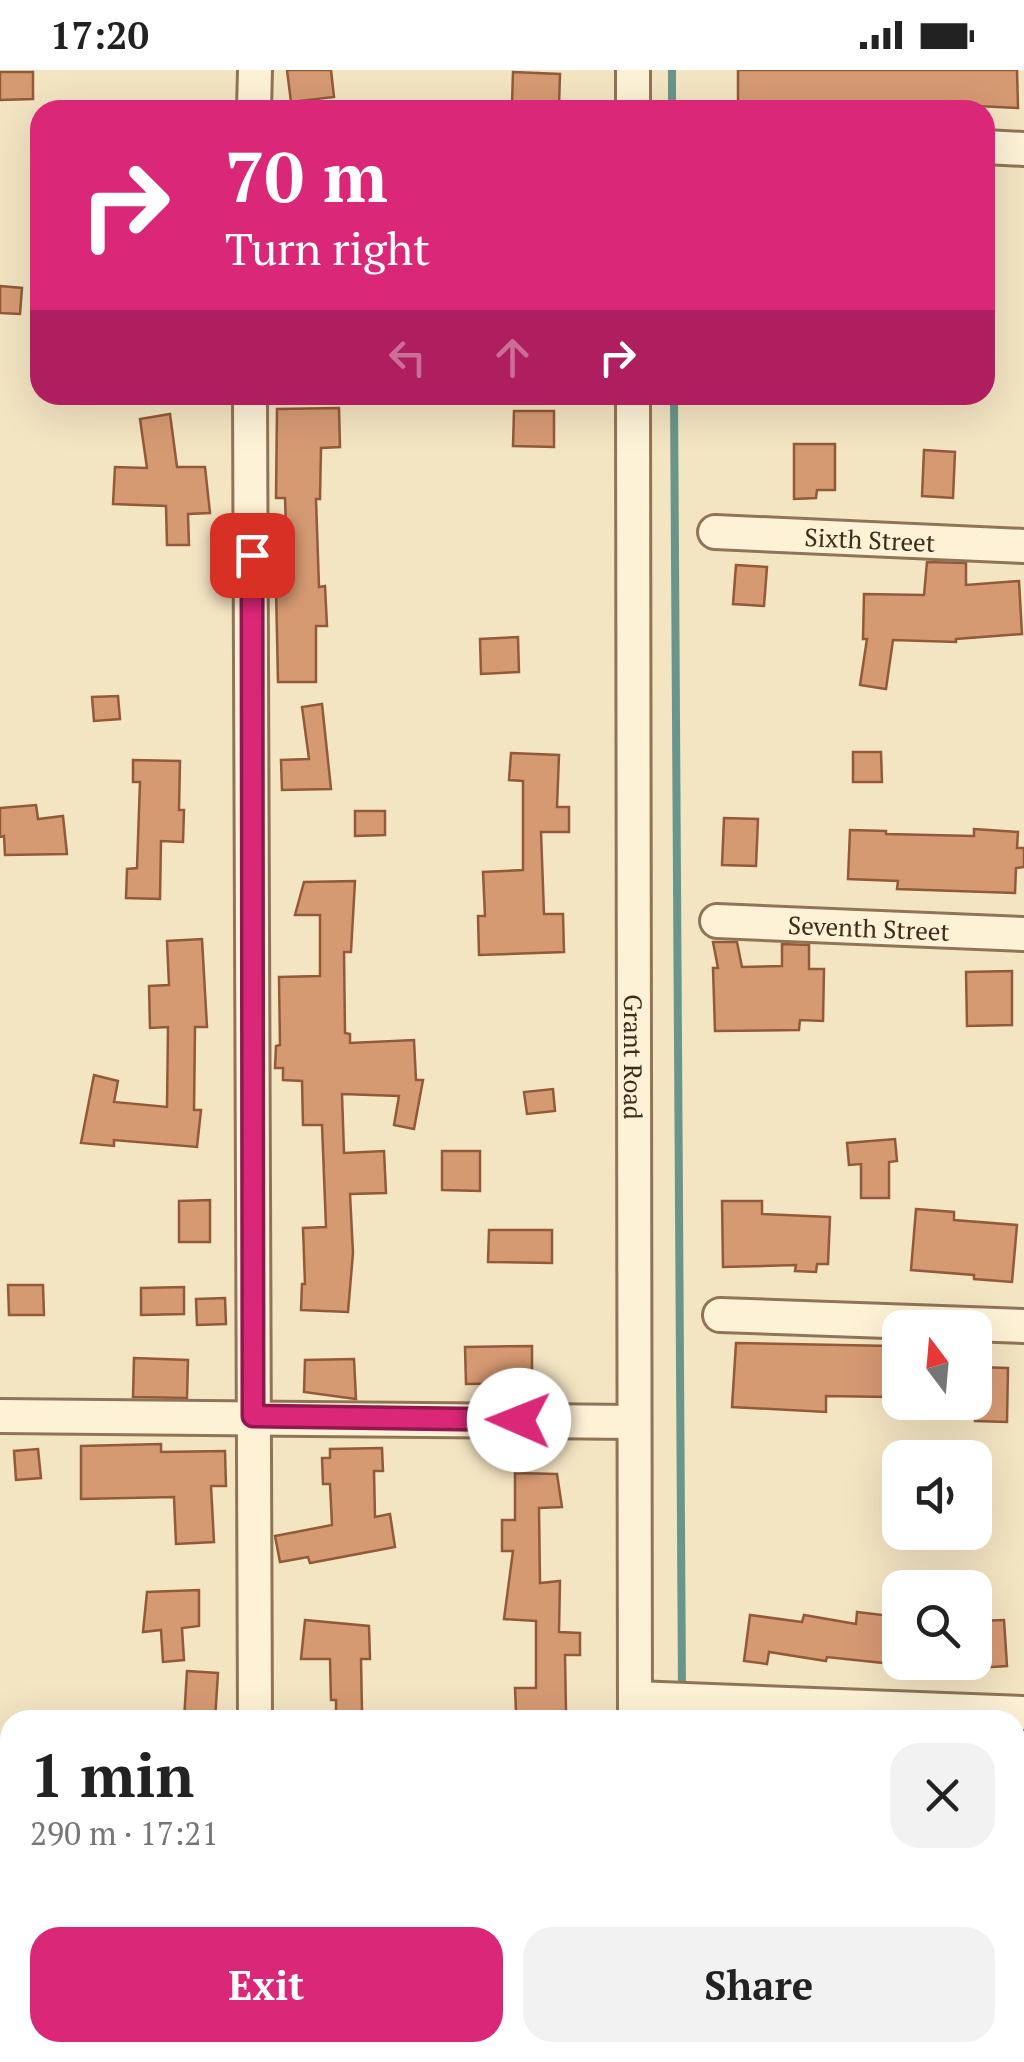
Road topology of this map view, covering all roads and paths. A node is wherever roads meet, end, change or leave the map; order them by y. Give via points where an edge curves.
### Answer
1 (254, 70) edge
2 (633, 70) edge
3 (254, 100) edge
4 (633, 100) edge
5 (995, 148) edge
6 (1024, 149) edge
7 (250, 405) edge
8 (633, 405) edge
9 (715, 532) dead end
10 (1024, 546) edge
11 (716, 921) dead end
12 (1024, 934) edge
13 (720, 1315) dead end
14 (1024, 1326) edge
15 (0, 1416) edge
16 (253, 1416) junction
17 (633, 1422) junction
18 (635, 1709) edge
19 (255, 1710) edge
20 (732, 1710) edge

1 - 3 street
2 - 4 street
5 - 6 street
7 - 16 street
8 - 17 street, Grant Road
9 - 10 street, Sixth Street
11 - 12 street, Seventh Street
13 - 14 street
15 - 16 street
16 - 17 street
16 - 19 street
17 - 18 street, Grant Road
18 - 20 street

